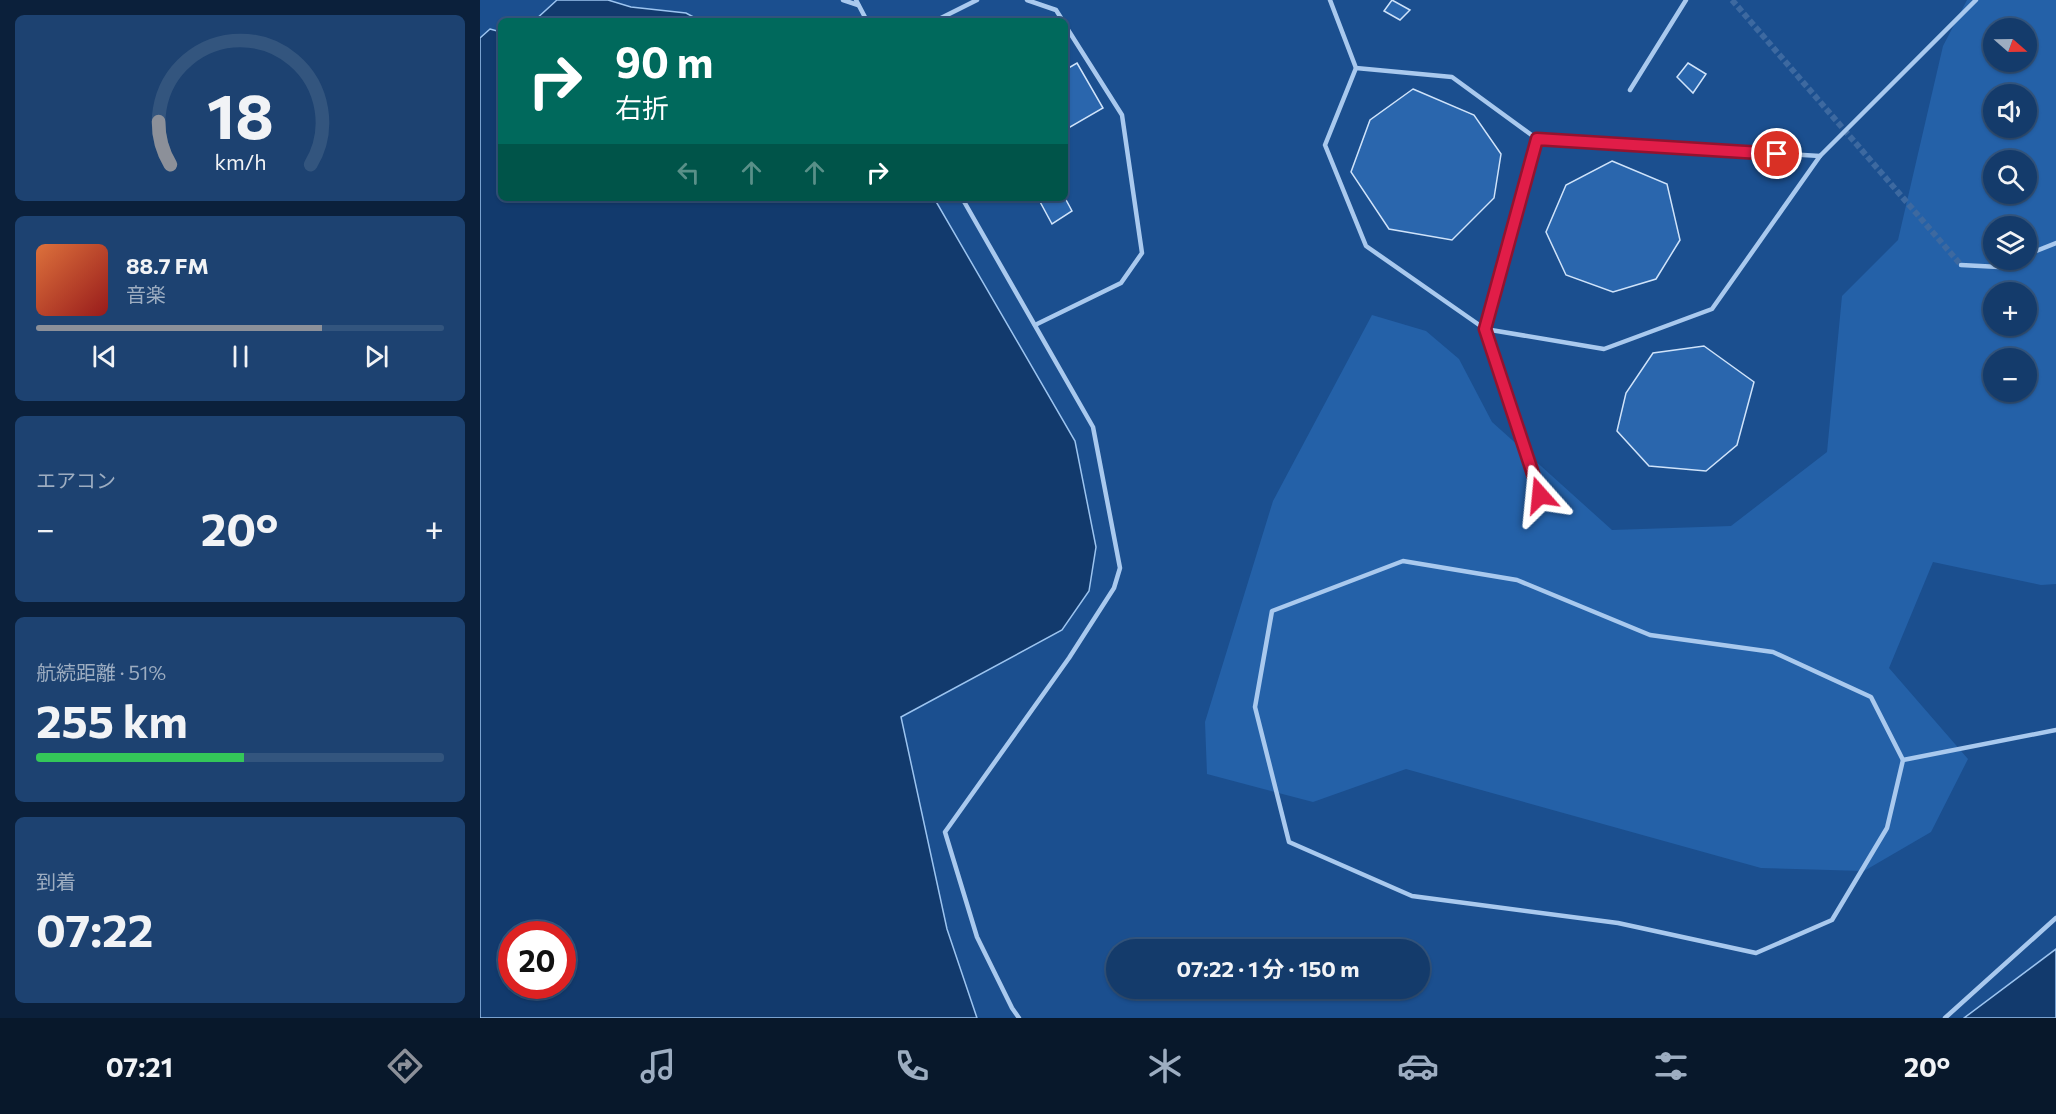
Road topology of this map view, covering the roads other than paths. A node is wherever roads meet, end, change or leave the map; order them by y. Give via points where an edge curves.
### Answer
1 (843, 0) edge
2 (977, 0) edge
3 (1027, 0) edge
4 (1330, 0) edge
5 (1686, 0) edge
6 (1976, 0) edge
7 (857, 3) edge
8 (865, 18) edge
9 (941, 18) edge
10 (1061, 18) edge
11 (1068, 29) edge
12 (1356, 68) junction
13 (1630, 90) dead end
14 (1537, 139) junction
15 (1820, 156) junction
16 (964, 201) edge
17 (2056, 243) edge
18 (2037, 251) edge
19 (1961, 265) dead end
20 (1983, 266) edge
21 (1035, 325) junction
22 (1485, 329) junction
23 (1540, 495) dead end
24 (2056, 730) edge
25 (1903, 760) junction
26 (2056, 918) edge
27 (1019, 1018) edge
28 (1945, 1018) edge

1 - 7 lane
2 - 9 lane
3 - 10 lane via 1056,10
4 - 12 lane
5 - 13 lane
6 - 15 lane
7 - 8 lane
11 - 21 lane via 1122,115 1142,253 1121,283
12 - 14 lane via 1452,77
12 - 22 lane via 1325,145 1366,246
14 - 15 lane
14 - 22 lane
15 - 22 lane via 1712,309 1604,349
16 - 21 lane
17 - 18 lane
19 - 20 lane
21 - 27 lane via 1093,427 1120,568 1114,588 1069,658 945,832 977,937
22 - 23 lane
24 - 25 lane
25 - 25 lane via 1887,828 1832,920 1756,953 1618,923 1413,896 1289,842 1255,708 1272,611 1403,561 1517,580 1650,635 1773,652 1871,697
26 - 28 lane

